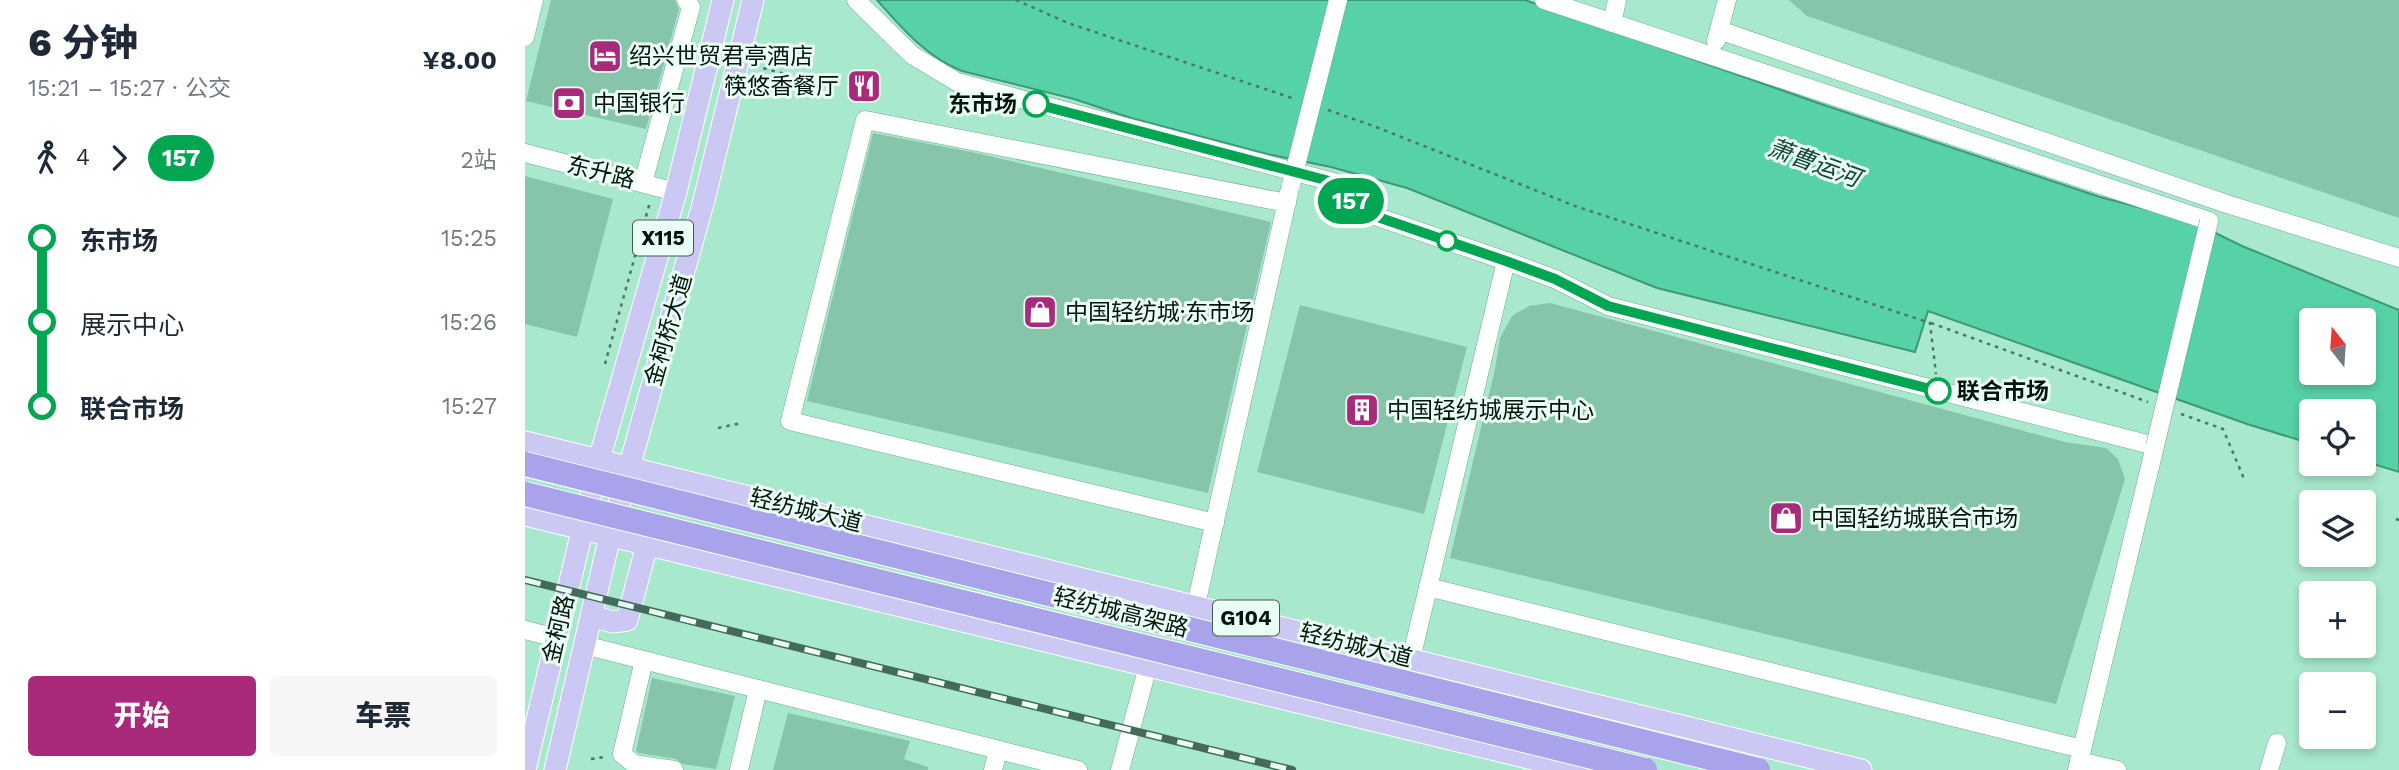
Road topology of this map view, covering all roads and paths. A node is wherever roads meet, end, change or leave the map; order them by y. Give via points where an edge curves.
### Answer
1 (534, 0) edge
2 (686, 0) edge
3 (753, 0) edge
4 (856, 0) edge
5 (1016, 0) edge
6 (1338, 0) edge
7 (1544, 0) edge
8 (1618, 0) edge
9 (1727, 0) edge
10 (721, 7) edge
11 (1612, 23) junction
12 (1719, 30) junction
13 (525, 37) edge
14 (1712, 54) junction
15 (755, 66) dead end
16 (783, 83) dead end
17 (1299, 101) dead end
18 (1325, 110) dead end
19 (1973, 117) junction
20 (1968, 140) junction
21 (525, 153) edge
22 (649, 185) junction
23 (676, 192) junction
24 (1287, 204) junction
25 (2399, 258) edge
26 (1506, 261) junction
27 (1930, 323) junction
28 (604, 368) dead end
29 (1938, 391) junction
30 (2159, 406) dead end
31 (2172, 411) dead end
32 (742, 423) dead end
33 (718, 428) dead end
34 (525, 442) edge
35 (2155, 446) junction
36 (599, 460) junction
37 (525, 464) edge
38 (630, 467) junction
39 (2245, 481) dead end
40 (525, 494) edge
41 (525, 515) edge
42 (1215, 523) junction
43 (581, 529) junction
44 (610, 536) junction
45 (647, 545) junction
46 (1427, 587) junction
47 (1196, 605) junction
48 (591, 616) junction
49 (525, 630) edge
50 (556, 638) junction
51 (585, 645) junction
52 (1411, 659) junction
53 (644, 660) junction
54 (1148, 666) junction
55 (758, 689) junction
56 (2277, 743) dead end
57 (998, 750) junction
58 (2079, 760) edge
59 (525, 770) edge
60 (555, 770) edge
61 (674, 770) edge
62 (739, 770) edge
63 (993, 770) edge
64 (1078, 770) edge
65 (1120, 770) edge
66 (1578, 770) edge
67 (1645, 770) edge
68 (1758, 770) edge
69 (1861, 770) edge
70 (2117, 770) edge
71 (2269, 770) edge

1 - 13 street
2 - 22 street via 691,7
3 - 38 main road, 金柯桥大道 / X115 via 704,200
4 - 26 street via 912,55 957,82 1333,182 1363,212
5 - 17 path via 1068,23
6 - 24 street, bridge
7 - 11 street
8 - 11 street
9 - 12 street
10 - 23 main road, 金柯桥大道 / X115
11 - 14 street
12 - 14 street
12 - 19 street
14 - 20 street
15 - 16 path via 785,74
18 - 27 path via 1575,206
19 - 20 street
19 - 25 street
20 - 35 street, bridge via 2209,221
21 - 22 street, 东升路
22 - 23 street, 东升路
22 - 28 path
23 - 36 main road, 金柯桥大道 / X115
24 - 42 street
24 - 42 street via 865,120 790,421
26 - 29 street via 1608,306
26 - 46 street
27 - 29 path
27 - 30 path
29 - 35 street
31 - 39 path via 2223,429
32 - 33 path
34 - 36 main road, 轻纺城大道 / G104
35 - 58 street
36 - 38 main road, 轻纺城大道 / G104
36 - 43 main road, 金柯桥大道
37 - 68 highway, 轻纺城高架路, bridge
38 - 44 main road, 金柯桥大道 / X115
38 - 47 main road, 轻纺城大道 / G104
40 - 67 highway, 轻纺城高架路, bridge
41 - 43 main road
42 - 47 street
43 - 44 main road
43 - 50 main road, 金柯路
44 - 45 main road
44 - 48 main road, 金柯路
45 - 48 main road via 627,620 613,622
45 - 54 main road
46 - 52 street
46 - 58 street
47 - 52 main road, 轻纺城大道 / G104
48 - 51 main road, 金柯路
49 - 50 street
50 - 59 main road, 金柯路
51 - 53 street
51 - 60 main road, 金柯路
52 - 69 main road, 轻纺城大道 / G104
53 - 55 street
53 - 61 street via 622,754 634,764
54 - 65 street
54 - 66 main road
55 - 57 street
55 - 62 street
56 - 71 street
57 - 63 street
57 - 64 street
58 - 70 street

